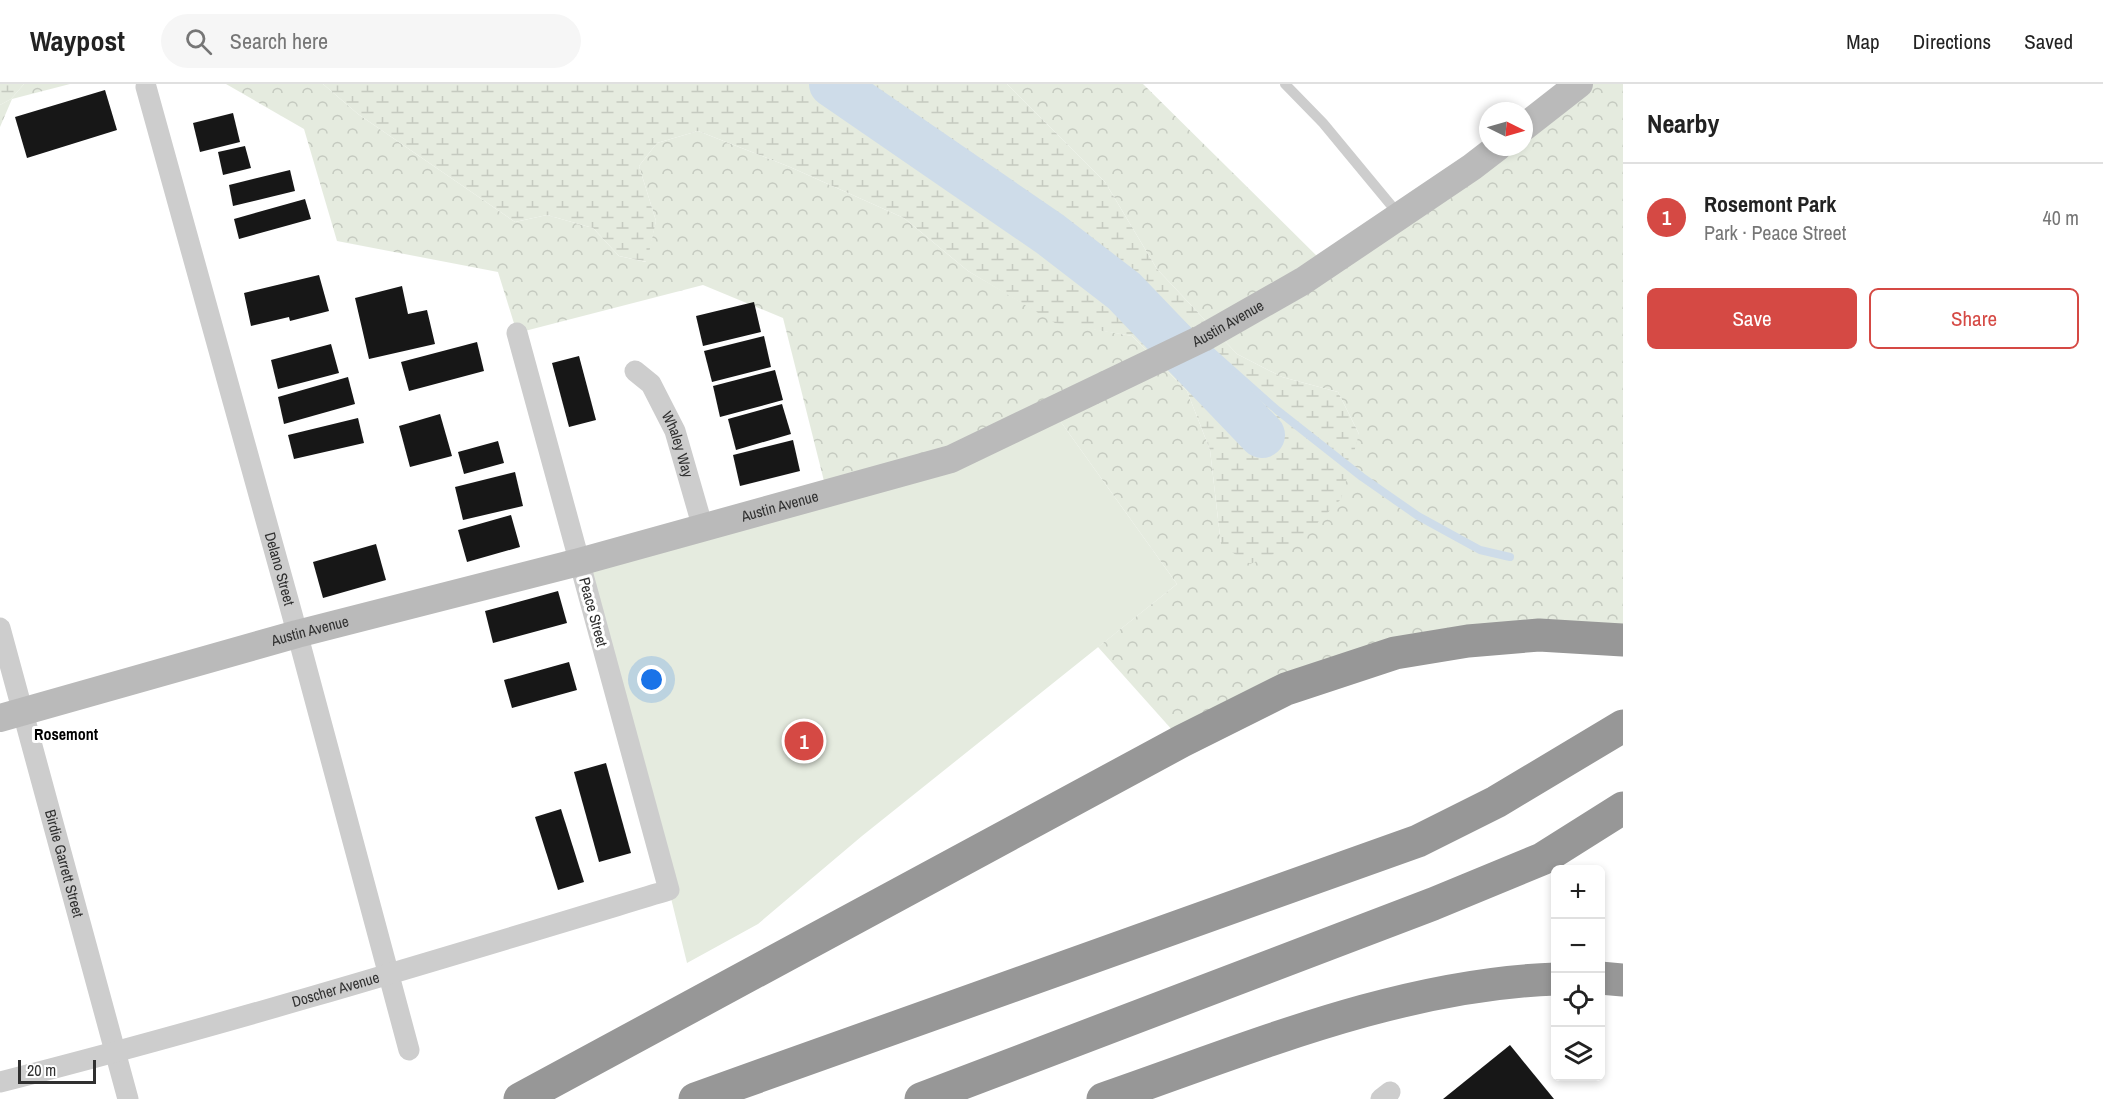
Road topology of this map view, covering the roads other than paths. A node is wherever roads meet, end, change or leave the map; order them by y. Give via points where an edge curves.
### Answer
1 (1285, 84) edge
2 (1579, 84) edge
3 (146, 87) dead end
4 (1533, 120) edge
5 (1486, 156) edge
6 (1400, 216) junction
7 (517, 333) dead end
8 (635, 371) dead end
9 (703, 528) junction
10 (579, 562) junction
11 (0, 628) edge
12 (297, 634) junction
13 (1623, 640) edge
14 (11, 715) edge
15 (1623, 726) edge
16 (1623, 808) edge
17 (669, 890) joint
18 (389, 975) junction
19 (1605, 978) edge
20 (1551, 979) edge
21 (1623, 980) edge
22 (409, 1050) dead end
23 (116, 1053) junction
24 (0, 1082) edge
25 (128, 1099) edge
26 (520, 1099) edge
27 (695, 1099) edge
28 (921, 1099) edge
29 (1103, 1099) edge

1 - 6 lane via 1323,123
2 - 4 street
3 - 12 street, Delano Street
5 - 6 street, Austin Avenue
6 - 9 street, Austin Avenue via 1303,281 1203,338 951,459
7 - 10 street, Peace Street
8 - 9 street, Whaley Way via 651,384 675,431
9 - 10 street, Austin Avenue
10 - 12 street, Austin Avenue
10 - 17 street, Peace Street
11 - 14 street, Birdie Garrett Street
12 - 14 street, Austin Avenue
12 - 18 street, Delano Street
13 - 26 highway via 1539,635 1467,641 1395,653 1286,688
14 - 23 street, Birdie Garrett Street
15 - 27 highway via 1496,802 1418,841
16 - 28 highway via 1542,859
17 - 18 street, Doscher Avenue
18 - 22 street, Delano Street
18 - 23 street, Doscher Avenue
19 - 21 highway
20 - 29 highway via 1521,980 1425,996 1315,1025
23 - 24 street, Doscher Avenue
23 - 25 street, Birdie Garrett Street

